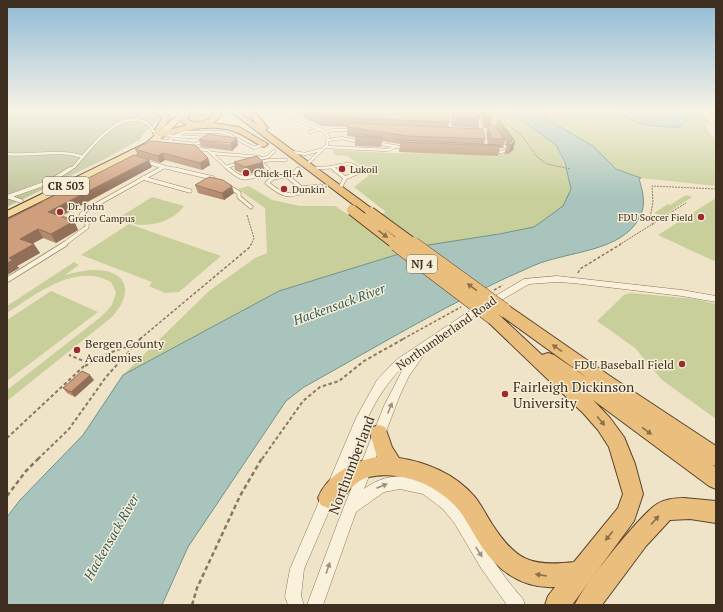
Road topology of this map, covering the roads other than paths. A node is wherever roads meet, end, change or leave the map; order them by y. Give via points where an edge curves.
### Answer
1 (98, 140) edge
2 (154, 140) edge
3 (157, 140) edge
4 (171, 140) edge
5 (206, 140) edge
6 (238, 140) edge
7 (256, 140) edge
8 (258, 140) edge
9 (271, 140) edge
10 (278, 140) edge
11 (329, 140) edge
12 (350, 140) edge
13 (500, 140) edge
14 (168, 142) junction
15 (234, 142) edge
16 (242, 142) junction
17 (362, 142) edge
18 (369, 143) edge
19 (264, 144) junction
20 (325, 147) junction
21 (191, 148) edge
22 (393, 148) dead end
23 (406, 148) edge
24 (274, 151) junction
25 (487, 152) edge
26 (211, 153) junction
27 (287, 153) junction
28 (7, 154) edge
29 (125, 156) junction
30 (83, 157) junction
31 (258, 159) junction
32 (252, 160) edge
33 (246, 162) edge
34 (262, 162) junction
35 (309, 166) junction
36 (164, 167) junction
37 (226, 167) junction
38 (331, 167) junction
39 (298, 169) junction
40 (143, 178) junction
41 (290, 178) junction
42 (346, 178) junction
43 (216, 179) edge
44 (222, 182) edge
45 (321, 186) junction
46 (302, 188) junction
47 (339, 190) junction
48 (190, 191) dead end
49 (8, 197) edge
50 (21, 201) dead end
51 (251, 207) dead end
52 (7, 216) edge
53 (7, 280) edge
54 (716, 299) edge
55 (498, 313) junction
56 (428, 343) junction
57 (380, 433) junction
58 (716, 457) edge
59 (394, 466) junction
60 (365, 468) junction
61 (716, 479) edge
62 (328, 498) junction
63 (350, 508) junction
64 (716, 512) edge
65 (580, 573) junction
66 (594, 600) edge
67 (296, 605) edge
68 (315, 605) edge
69 (516, 605) edge
70 (557, 605) edge

1 - 30 lane
2 - 29 main road, CR 503
3 - 14 lane
4 - 14 lane
5 - 14 lane via 195,144
6 - 16 lane
7 - 19 highway
8 - 19 highway, NJ 4
9 - 27 highway, NJ 4
10 - 27 highway via 286,145
11 - 20 lane
12 - 17 lane
13 - 25 lane via 507,149 502,152
15 - 16 lane
16 - 19 lane via 254,148
18 - 23 lane
19 - 24 highway, NJ 4
20 - 22 lane via 388,150
20 - 27 lane via 305,154
20 - 35 lane via 310,159
21 - 26 lane
24 - 27 highway, NJ 4
24 - 31 lane via 268,157
26 - 31 lane via 259,157
26 - 37 lane
27 - 34 lane
27 - 35 highway, NJ 4
27 - 39 highway, NJ 4
28 - 30 lane via 24,157 72,152
29 - 36 street
29 - 52 main road, CR 503
30 - 49 lane via 74,167 49,182
31 - 32 lane
31 - 34 lane
33 - 37 lane
34 - 37 lane via 268,169 266,172 244,179
35 - 38 lane
35 - 47 highway, NJ 4
36 - 40 lane
36 - 43 lane
38 - 42 lane
38 - 42 lane via 346,163 359,169 359,172
39 - 41 lane
39 - 45 highway, NJ 4
40 - 48 lane
40 - 53 lane via 85,211 82,215 87,227
41 - 46 lane
41 - 46 lane via 273,178 268,183 282,195 294,196 305,191
42 - 47 lane
44 - 51 lane via 239,193 239,197
45 - 46 lane
45 -> 55 highway, NJ 4, bridge
55 -> 47 highway, NJ 4, bridge
49 - 50 lane
54 - 56 street, Northumberland Road via 573,280 527,282 471,314
58 -> 55 highway, NJ 4
55 -> 61 highway, NJ 4 via 580,382
55 -> 65 highway via 604,424 617,443 625,464 634,494 627,514
57 -> 56 street, Northumberland via 399,384
56 - 62 street, Northumberland Road via 400,363 381,383 360,422
57 - 59 highway via 383,451
57 - 60 street, Northumberland
59 - 60 highway
65 -> 59 highway via 554,576 522,570 504,558 490,542 456,491 412,469
60 - 62 highway via 346,479
60 - 63 street, Northumberland
62 - 67 street, Northumberland Road via 297,569 293,596
68 -> 63 street, Northumberland
63 -> 69 street via 385,484 400,482 436,494 449,504 502,588
66 -> 64 highway via 642,535 663,512 686,508
65 - 70 highway

